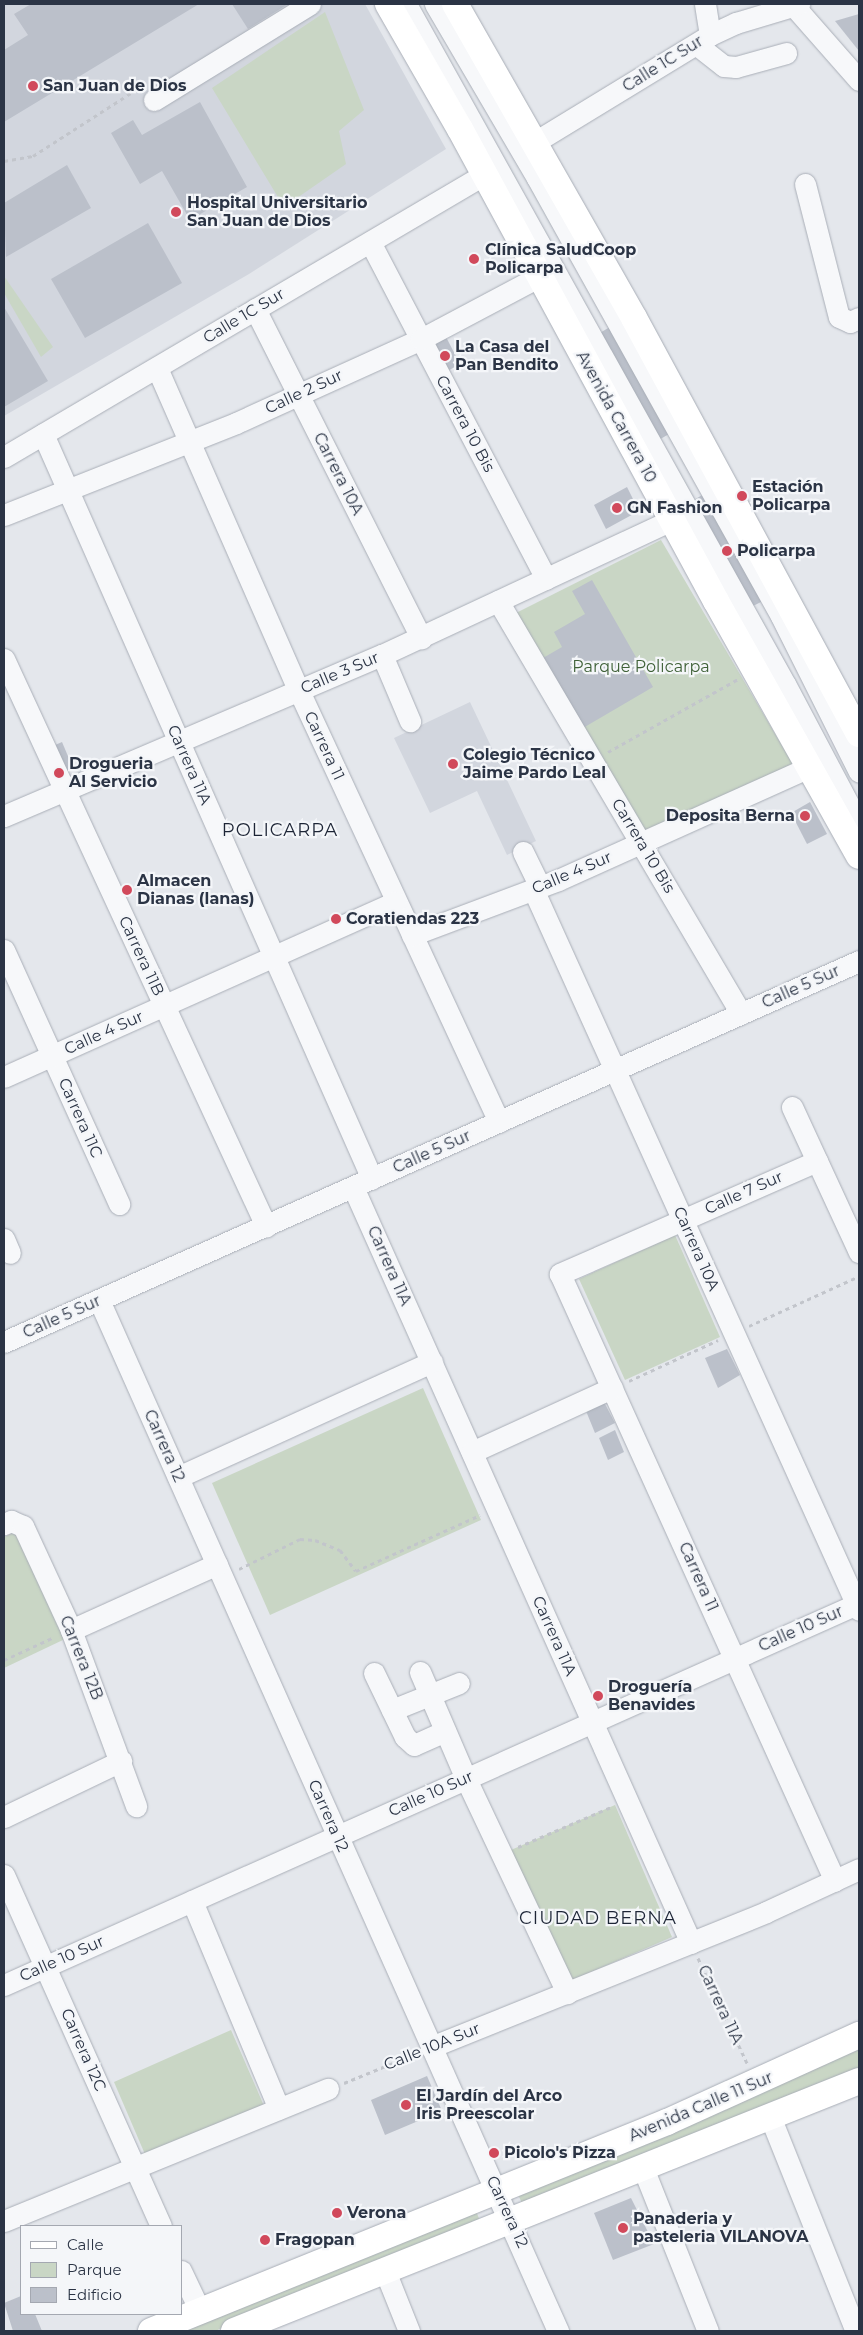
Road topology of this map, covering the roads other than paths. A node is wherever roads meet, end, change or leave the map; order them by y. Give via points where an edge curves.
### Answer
1 (310, 4) edge
2 (388, 4) edge
3 (406, 4) edge
4 (435, 4) edge
5 (455, 4) edge
6 (705, 4) edge
7 (796, 5) edge
8 (704, 40) junction
9 (786, 53) dead end
10 (859, 80) edge
11 (154, 100) road end
12 (535, 142) junction
13 (485, 174) junction
14 (805, 184) dead end
15 (370, 242) junction
16 (587, 251) junction
17 (547, 272) junction
18 (255, 310) junction
19 (859, 318) edge
20 (421, 339) junction
21 (157, 368) junction
22 (298, 395) junction
23 (43, 434) junction
24 (189, 442) junction
25 (4, 457) edge
26 (67, 490) junction
27 (4, 515) edge
28 (672, 520) junction
29 (546, 579) junction
30 (498, 602) junction
31 (421, 638) junction
32 (382, 655) junction
33 (4, 659) edge
34 (299, 691) junction
35 (410, 721) dead end
36 (859, 734) edge
37 (179, 742) junction
38 (812, 766) junction
39 (859, 772) edge
40 (65, 790) junction
41 (4, 816) edge
42 (859, 824) edge
43 (641, 843) junction
44 (523, 852) dead end
45 (859, 856) edge
46 (537, 888) junction
47 (396, 902) junction
48 (412, 935) junction
49 (4, 950) edge
50 (274, 957) junction
51 (859, 961) edge
52 (164, 1006) junction
53 (741, 1014) junction
54 (52, 1056) junction
55 (615, 1070) junction
56 (4, 1077) edge
57 (792, 1107) dead end
58 (499, 1122) junction
59 (817, 1161) junction
60 (362, 1183) junction
61 (119, 1204) dead end
62 (683, 1220) junction
63 (266, 1226) junction
64 (859, 1252) edge
65 (560, 1274) joint
66 (99, 1300) junction
67 (4, 1342) edge
68 (432, 1362) junction
69 (612, 1388) junction
70 (472, 1452) junction
71 (178, 1477) junction
72 (7, 1522) edge
73 (220, 1571) junction
74 (858, 1606) edge
75 (71, 1630) junction
76 (735, 1659) junction
77 (420, 1672) dead end
78 (374, 1673) dead end
79 (460, 1683) dead end
80 (429, 1694) junction
81 (392, 1710) junction
82 (592, 1722) junction
83 (445, 1731) junction
84 (121, 1761) junction
85 (466, 1779) junction
86 (136, 1806) dead end
87 (4, 1817) edge
88 (337, 1836) junction
89 (859, 1869) edge
90 (4, 1874) edge
91 (835, 1881) junction
92 (192, 1901) junction
93 (691, 1943) junction
94 (45, 1966) junction
95 (4, 1985) edge
96 (567, 1993) junction
97 (859, 2034) edge
98 (431, 2047) junction
99 (859, 2081) edge
100 (328, 2089) road end
101 (280, 2109) junction
102 (771, 2119) junction
103 (135, 2168) junction
104 (643, 2168) junction
105 (496, 2190) junction
106 (4, 2221) edge
107 (511, 2221) junction
108 (161, 2225) edge
109 (385, 2271) junction
110 (182, 2273) edge
111 (200, 2311) junction
112 (251, 2328) edge
113 (150, 2331) edge
114 (409, 2331) edge
115 (558, 2331) edge
116 (708, 2331) edge
117 (856, 2331) edge

1 - 11 street
2 - 13 main road, Avenida Carrera 10
3 - 17 street
4 - 16 street
5 - 12 main road
6 - 8 street
7 - 8 street, Calle 1C Sur via 736,22
7 - 10 street
8 - 9 street via 724,66 736,67
8 - 12 street, Calle 1C Sur
12 - 16 main road
13 - 15 street, Calle 1C Sur
13 - 17 main road, Avenida Carrera 10
14 - 19 street via 839,317 850,322
15 - 18 street, Calle 1C Sur
15 - 20 street, Carrera 10 Bis
16 - 17 street, Calle 2 Sur
16 - 36 main road via 778,578
16 - 39 street
17 - 20 street, Calle 2 Sur
17 - 28 main road, Avenida Carrera 10
17 - 42 street
18 - 21 street, Calle 1C Sur
18 - 22 street, Carrera 10A
20 - 22 street, Calle 2 Sur
20 - 29 street, Carrera 10 Bis
21 - 23 street, Calle 1C Sur
21 - 24 street, Carrera 11
22 - 24 street, Calle 2 Sur
22 - 31 street, Carrera 10A
23 - 25 street, Calle 1C Sur
23 - 26 street, Carrera 11A
24 - 26 street, Calle 2 Sur
24 - 34 street, Carrera 11
26 - 27 street, Calle 2 Sur
26 - 37 street, Carrera 11A
28 - 29 street, Calle 3 Sur
28 - 38 main road, Avenida Carrera 10
29 - 30 street, Calle 3 Sur
30 - 31 street, Calle 3 Sur
30 - 43 street, Carrera 10 Bis
31 - 32 street, Calle 3 Sur
32 - 34 street, Calle 3 Sur
32 - 35 street
33 - 40 street, Carrera 11B
34 - 37 street, Calle 3 Sur
34 - 47 street, Carrera 11
37 - 40 street, Calle 3 Sur
37 - 50 street, Carrera 11A
38 - 43 street, Calle 4 Sur
38 - 45 main road, Avenida Carrera 10
40 - 41 street, Calle 3 Sur
40 - 52 street, Carrera 11B
43 - 46 street, Calle 4 Sur
43 - 53 street, Carrera 10 Bis
44 - 46 street, Carrera 10A
46 - 48 street, Calle 4 Sur
46 - 55 street, Carrera 10A
47 - 48 street, Carrera 11
47 - 50 street, Calle 4 Sur
48 - 58 street, Carrera 11
49 - 54 street, Carrera 11C
50 - 52 street, Calle 4 Sur
50 - 60 street, Carrera 11A
51 - 53 street, Calle 5 Sur
52 - 54 street, Calle 4 Sur
52 - 63 street, Carrera 11B
53 - 55 street, Calle 5 Sur
54 - 56 street, Calle 4 Sur
54 - 61 street, Carrera 11C
55 - 58 street, Calle 5 Sur
55 - 62 street, Carrera 10A
57 - 59 street
58 - 60 street, Calle 5 Sur
59 - 62 street, Calle 7 Sur
59 - 64 street
60 - 63 street, Calle 5 Sur
60 - 68 street, Carrera 11A
62 - 65 street, Calle 7 Sur
62 - 74 street, Carrera 10A
63 - 66 street, Calle 5 Sur
65 - 69 street, Carrera 11
66 - 67 street, Calle 5 Sur
66 - 71 street, Carrera 12
68 - 70 street, Carrera 11A
68 - 71 street
69 - 70 street
69 - 76 street, Carrera 11
70 - 82 street, Carrera 11A
71 - 73 street, Carrera 12
72 - 75 street, Carrera 12B via 23,1526
73 - 75 street
73 - 88 street, Carrera 12
74 - 76 street, Calle 10 Sur
75 - 84 street, Carrera 12B
76 - 82 street, Calle 10 Sur
76 - 91 street, Carrera 11
77 - 80 street
78 - 81 street
79 - 80 street
80 - 81 street
80 - 83 street
81 - 83 street via 405,1737 414,1745
82 - 85 street, Calle 10 Sur
82 - 93 street, Carrera 11A
83 - 85 street
84 - 86 street, Carrera 12B
84 - 87 street
85 - 88 street, Calle 10 Sur
85 - 96 street
88 - 92 street, Calle 10 Sur
88 - 98 street, Carrera 12
89 - 91 street, Calle 10A Sur
90 - 94 street, Carrera 12C
91 - 93 street, Calle 10A Sur
92 - 94 street, Calle 10 Sur
92 - 101 street
93 - 96 street, Calle 10A Sur
94 - 95 street, Calle 10 Sur
94 - 103 street, Carrera 12C
96 - 98 street, Calle 10A Sur
97 - 105 main road, Avenida Calle 11 Sur via 756,2084
98 - 105 street, Carrera 12
99 - 102 main road, Avenida Calle 11 Sur
100 - 101 street
101 - 103 street
102 - 104 main road, Avenida Calle 11 Sur
102 - 117 street
103 - 106 street
103 - 108 street, Carrera 12C
104 - 107 main road, Avenida Calle 11 Sur
104 - 116 street
105 - 107 street, Carrera 12
105 - 111 main road, Avenida Calle 11 Sur
107 - 109 main road, Avenida Calle 11 Sur
107 - 115 street, Carrera 12
109 - 112 main road, Avenida Calle 11 Sur
109 - 114 street
110 - 111 street
111 - 113 main road, Avenida Calle 11 Sur

